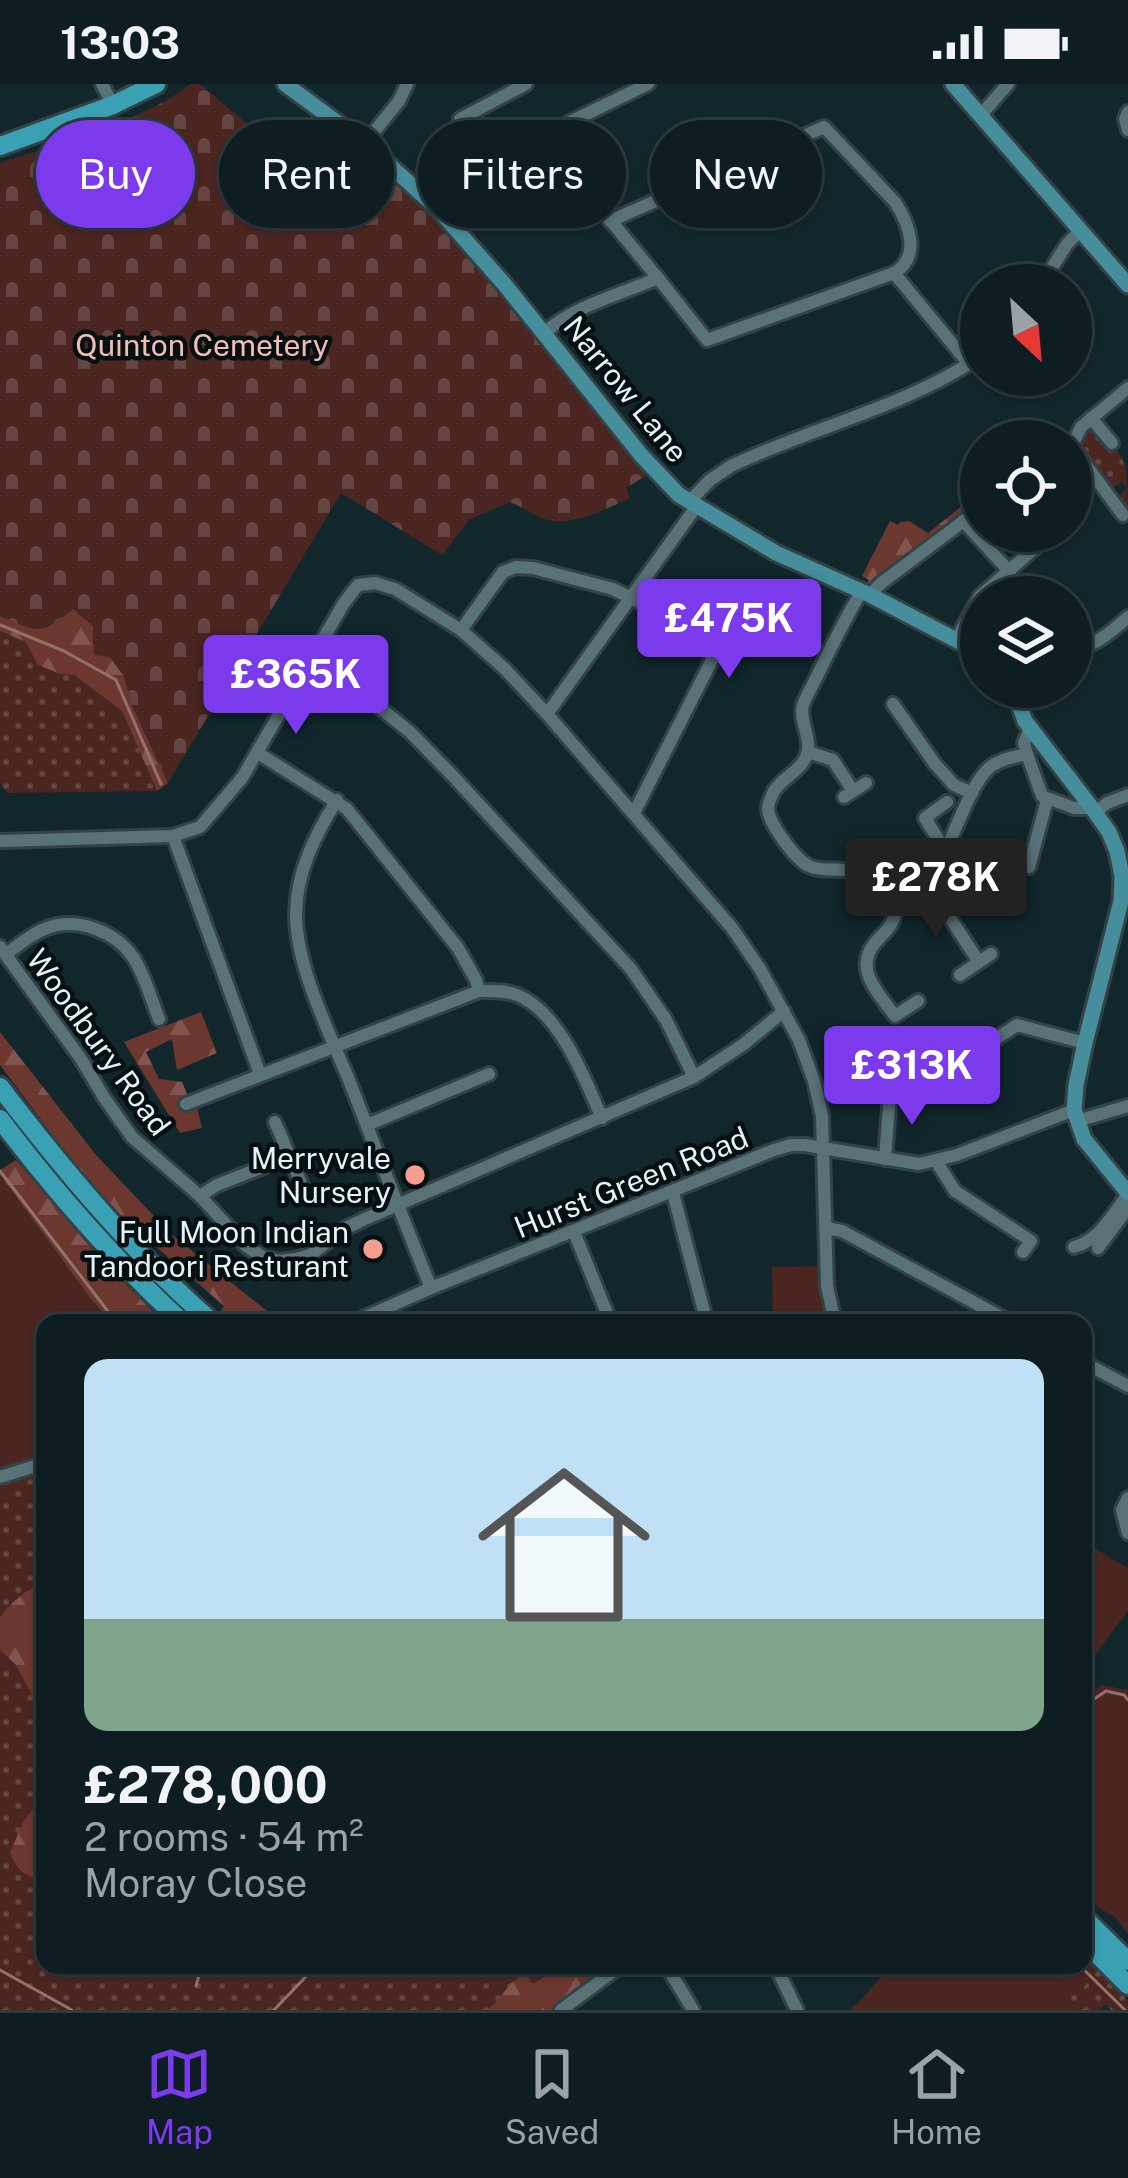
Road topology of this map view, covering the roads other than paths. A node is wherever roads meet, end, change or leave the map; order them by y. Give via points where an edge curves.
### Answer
1 (102, 84) edge
2 (156, 84) edge
3 (285, 84) edge
4 (407, 84) edge
5 (526, 84) edge
6 (648, 84) edge
7 (953, 84) edge
8 (1008, 84) edge
9 (113, 105) junction
10 (1128, 112) edge
11 (980, 116) junction
12 (460, 118) dead end
13 (334, 120) edge
14 (384, 120) edge
15 (574, 120) edge
16 (822, 128) edge
17 (1128, 130) edge
18 (0, 146) edge
19 (394, 169) edge
20 (616, 228) edge
21 (1080, 231) junction
22 (1054, 264) edge
23 (893, 273) junction
24 (1124, 275) edge
25 (658, 278) junction
26 (544, 333) junction
27 (960, 344) edge
28 (960, 367) edge
29 (1128, 388) edge
30 (1091, 418) joint
31 (1112, 443) dead end
32 (1092, 475) edge
33 (1123, 486) dead end
34 (1109, 499) junction
35 (693, 505) junction
36 (1123, 515) dead end
37 (960, 523) edge
38 (992, 552) edge
39 (1032, 552) edge
40 (1010, 572) junction
41 (866, 593) junction
42 (630, 597) junction
43 (1128, 617) edge
44 (461, 630) junction
45 (957, 638) junction
46 (960, 640) edge
47 (1092, 645) edge
48 (305, 673) junction
49 (893, 704) dead end
50 (1022, 708) edge
51 (547, 714) junction
52 (1030, 728) junction
53 (808, 752) junction
54 (258, 753) junction
55 (1027, 754) junction
56 (854, 790) dead end
57 (972, 793) junction
58 (1128, 795) edge
59 (337, 800) junction
60 (1047, 800) junction
61 (947, 802) dead end
62 (1094, 811) junction
63 (634, 813) junction
64 (173, 836) junction
65 (0, 841) edge
66 (944, 849) junction
67 (1029, 867) dead end
68 (927, 890) junction
69 (1125, 892) edge
70 (896, 909) junction
71 (1121, 930) edge
72 (3, 950) edge
73 (960, 976) dead end
74 (479, 991) junction
75 (918, 1000) dead end
76 (152, 1002) junction
77 (137, 1009) dead end
78 (784, 1011) junction
79 (159, 1019) dead end
80 (994, 1040) junction
81 (1085, 1043) junction
82 (335, 1046) junction
83 (1003, 1052) dead end
84 (980, 1054) dead end
85 (260, 1074) junction
86 (489, 1074) dead end
87 (694, 1077) junction
88 (0, 1087) edge
89 (890, 1094) dead end
90 (186, 1104) dead end
91 (1128, 1106) edge
92 (1075, 1115) junction
93 (602, 1118) junction
94 (0, 1119) edge
95 (275, 1121) dead end
96 (367, 1126) junction
97 (822, 1148) junction
98 (291, 1156) junction
99 (886, 1159) junction
100 (936, 1161) junction
101 (673, 1193) junction
102 (1128, 1194) edge
103 (306, 1195) dead end
104 (200, 1196) junction
105 (397, 1205) junction
106 (1128, 1208) edge
107 (826, 1228) junction
108 (574, 1232) junction
109 (1074, 1247) dead end
110 (1098, 1248) dead end
111 (1023, 1252) dead end
112 (431, 1288) junction
113 (174, 1314) edge
114 (205, 1314) edge
115 (372, 1314) edge
116 (607, 1314) edge
117 (705, 1314) edge
118 (833, 1314) edge
119 (995, 1314) edge
120 (1092, 1367) edge
121 (1128, 1386) edge
122 (36, 1466) edge
123 (0, 1477) edge
124 (1128, 1498) edge
125 (1128, 1533) edge
126 (1092, 1926) edge
127 (1092, 1949) edge
128 (1128, 1961) edge
129 (610, 1974) edge
130 (671, 1974) edge
131 (779, 1974) edge
132 (1128, 1985) edge
133 (579, 1996) junction
134 (561, 2010) edge
135 (590, 2010) edge
136 (692, 2010) edge
137 (797, 2010) edge

1 - 9 street
2 - 9 highway
3 - 13 main road, Narrow Lane
4 - 14 street
5 - 12 street
6 - 15 street
7 - 11 main road
8 - 11 street
9 - 18 highway
10 - 17 street
11 - 21 main road
16 - 23 street via 903,215 910,256
19 - 26 main road, Narrow Lane via 438,208
20 - 25 street
21 - 22 street
21 - 24 main road
23 - 25 street via 707,340
23 - 27 street
25 - 26 street via 579,308
26 - 35 main road, Narrow Lane via 641,455
28 - 35 street via 731,466
29 - 30 street
30 - 31 street
32 - 34 street
33 - 34 street
34 - 36 street
35 - 41 main road, Narrow Lane
35 - 42 street
37 - 41 street
38 - 40 street
39 - 40 street
40 - 45 street via 980,596
41 - 45 main road, Narrow Lane
41 - 53 street via 802,709
42 - 44 street via 516,567 502,572
42 - 51 street
42 - 63 street via 709,638 712,661
43 - 47 street
44 - 48 street via 394,590 358,585
44 - 51 street
45 - 46 main road, Narrow Lane
48 - 54 street
48 - 87 street via 374,703 452,775 631,969
49 - 57 street via 935,764
50 - 52 main road
51 - 63 street
52 - 55 street
52 - 62 main road
53 - 56 street via 833,760
53 - 70 street via 771,798 774,827 807,865 849,871
54 - 59 street
54 - 64 street via 200,827
55 - 57 street via 987,769
55 - 60 street
57 - 66 street
58 - 62 street
59 - 74 street via 458,948
59 - 82 street via 311,846 296,916 303,961
60 - 62 street
60 - 67 street
61 - 66 street via 926,818
62 - 69 main road via 1117,851
63 - 78 street via 731,928
64 - 65 street
64 - 85 street
66 - 68 street
68 - 70 street
68 - 73 street via 985,958
69 - 71 main road
70 - 75 street via 865,968 895,1016
71 - 81 main road
72 - 76 street via 50,926 97,929 130,953
72 - 104 street, Woodbury Road via 132,1137
74 - 82 street
74 - 93 street via 531,1002 562,1038
76 - 77 street
76 - 79 street
78 - 87 street, Woodbury Road
78 - 97 street via 814,1081
80 - 81 street via 1017,1025
80 - 83 street
80 - 84 street
81 - 92 main road
82 - 85 street
82 - 96 street
85 - 90 street
86 - 96 street
87 - 93 street, Woodbury Road
88 - 114 highway via 116,1229
89 - 99 street
91 - 92 street, Hurst Green Road
92 - 100 street, Hurst Green Road
92 - 102 main road
93 - 105 street, Woodbury Road
94 - 113 highway via 100,1241
95 - 98 street
96 - 105 street
97 - 99 street, Hurst Green Road
97 - 101 street, Hurst Green Road via 791,1145
97 - 107 street
98 - 103 street
98 - 104 street
99 - 100 street, Hurst Green Road
100 - 111 street via 955,1191 1031,1241
101 - 108 street, Hurst Green Road
101 - 117 street
102 - 109 street via 1096,1235
104 - 105 street, Woodbury Road via 246,1246 281,1261 310,1255
105 - 112 street
106 - 110 street
107 - 118 street
107 - 119 street
108 - 112 street, Hurst Green Road
108 - 116 street
112 - 115 street, Hurst Green Road
120 - 121 street
122 - 123 street
124 - 125 street
126 - 128 highway
127 - 132 highway
129 - 133 street
130 - 136 street
131 - 137 street
133 - 134 street
133 - 135 street

